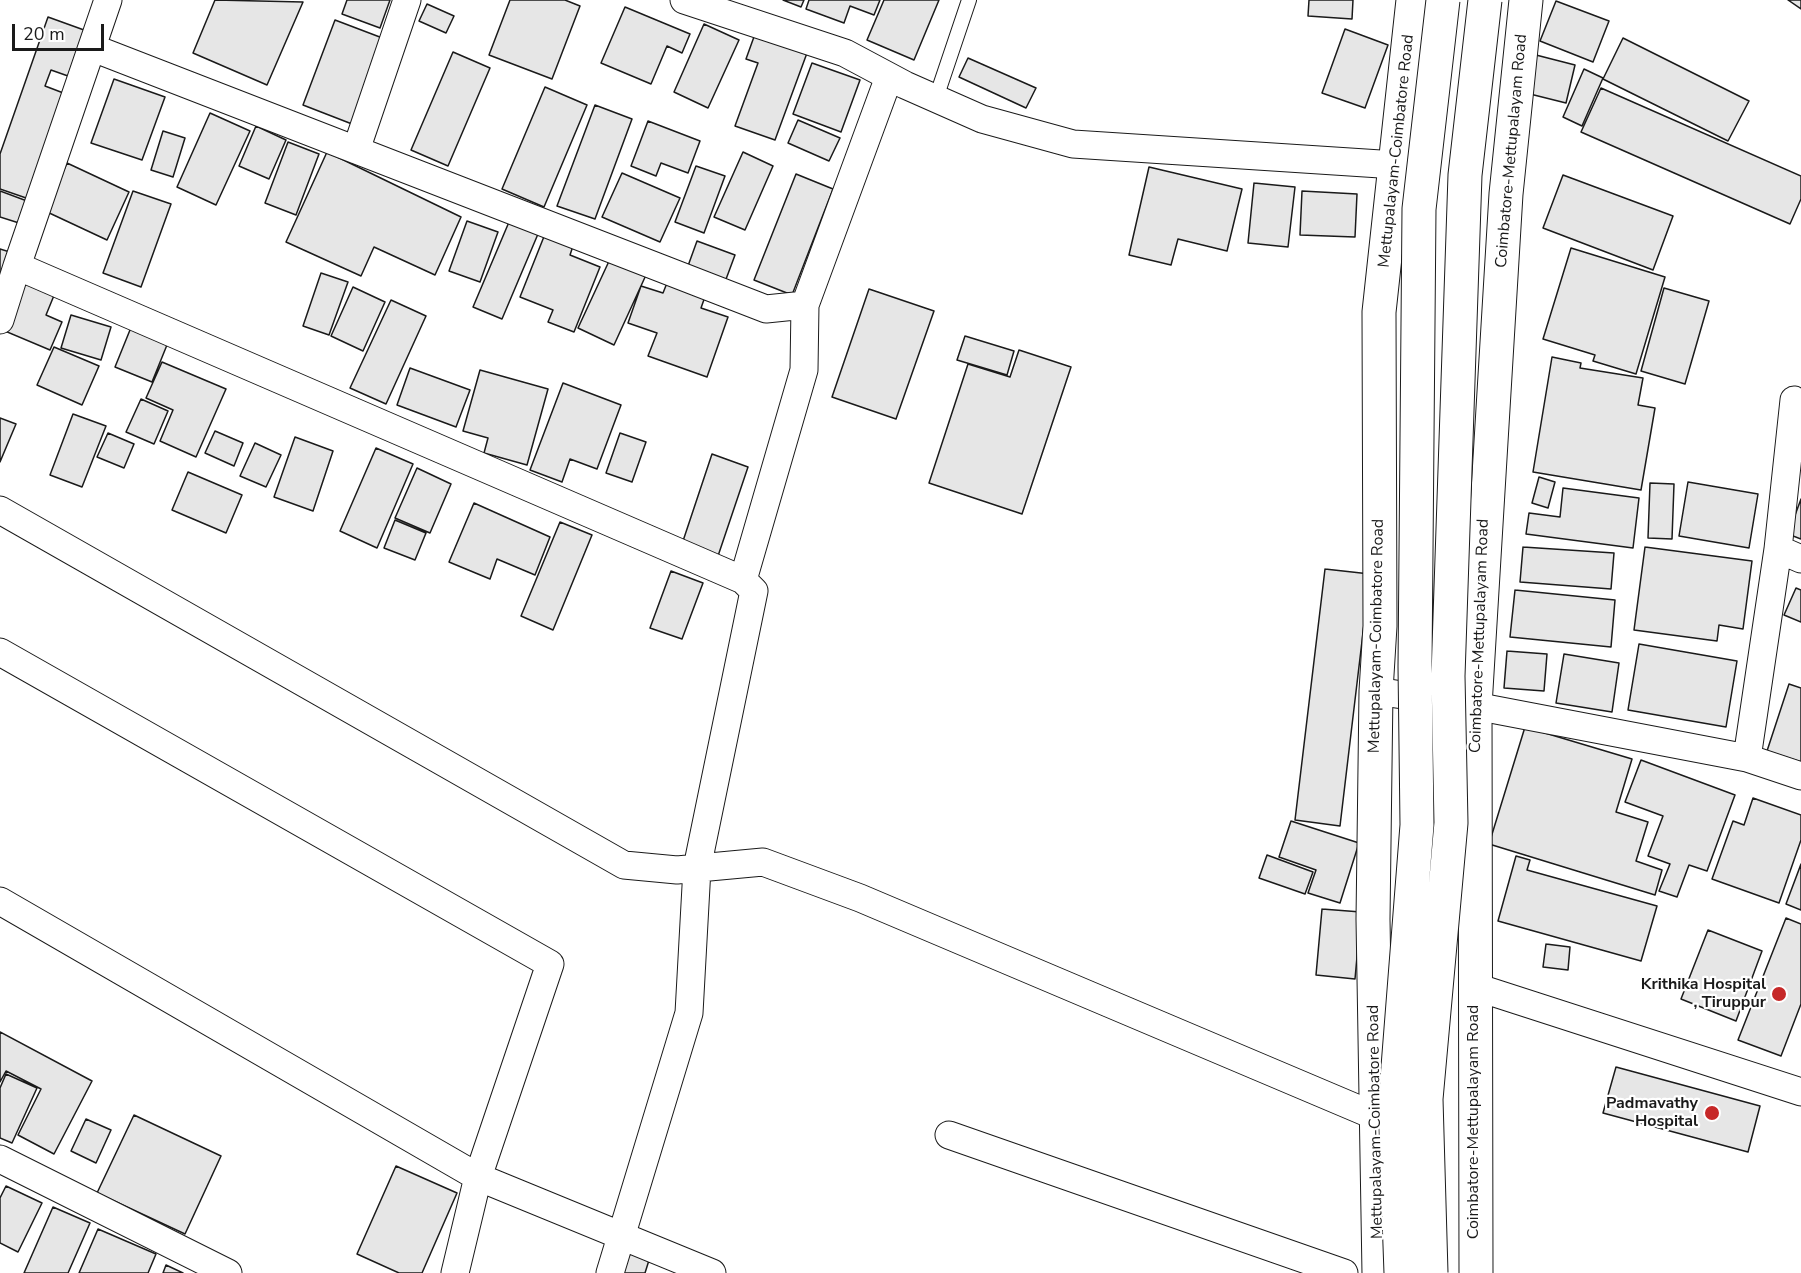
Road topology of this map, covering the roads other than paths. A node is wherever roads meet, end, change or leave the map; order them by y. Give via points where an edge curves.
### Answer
1 (108, 0) edge
2 (407, 0) edge
3 (684, 0) edge
4 (969, 0) edge
5 (1413, 0) edge
6 (1443, 0) edge
7 (1485, 0) edge
8 (1526, 0) edge
9 (724, 6) edge
10 (93, 48) junction
11 (890, 77) junction
12 (936, 98) junction
13 (356, 150) junction
14 (1396, 165) junction
15 (17, 266) junction
16 (805, 304) junction
17 (0, 320) edge
18 (1794, 400) dead end
19 (0, 510) edge
20 (1789, 554) edge
21 (742, 580) junction
22 (0, 652) edge
23 (1376, 690) junction
24 (1475, 706) junction
25 (1747, 758) junction
26 (1801, 776) edge
27 (697, 868) junction
28 (0, 901) edge
29 (1473, 986) junction
30 (1801, 1092) edge
31 (1375, 1116) junction
32 (949, 1135) dead end
33 (0, 1159) edge
34 (478, 1178) junction
35 (622, 1236) junction
36 (228, 1273) edge
37 (455, 1273) edge
38 (610, 1273) edge
39 (712, 1273) edge
40 (1344, 1273) edge
41 (1379, 1273) edge
42 (1401, 1273) edge
43 (1431, 1273) edge
44 (1476, 1273) edge

1 - 10 street
2 - 13 street
3 - 9 street
4 - 12 lane
5 - 14 main road, Mettupalayam-Coimbatore Road
6 - 42 main road, bridge via 1419,210 1417,825 1395,1105
7 - 43 main road, bridge via 1465,175 1448,676 1451,824 1426,1099
8 - 24 main road, Coimbatore-Mettupalayam Road via 1506,194
9 - 11 street via 845,53
10 - 13 street
10 - 15 street
11 - 12 street
11 - 16 street
12 - 14 street via 982,119 1073,144
13 - 16 street via 766,309
14 - 23 main road, Mettupalayam-Coimbatore Road via 1380,312 1380,626
15 - 17 street
15 - 21 street
16 - 21 street via 804,370
18 - 20 street
19 - 27 street via 624,865
20 - 25 street
21 - 27 street via 754,591
22 - 34 street via 550,964
23 - 24 street
23 - 31 main road, Mettupalayam-Coimbatore Road
24 - 25 street
24 - 29 main road, Coimbatore-Mettupalayam Road
25 - 26 street
27 - 31 street via 763,862 860,898
27 - 35 street via 689,1013
28 - 34 street
29 - 30 street
29 - 44 main road, Coimbatore-Mettupalayam Road
31 - 41 main road, Mettupalayam-Coimbatore Road
32 - 40 street
33 - 36 street
34 - 35 street
34 - 37 street
35 - 38 street
35 - 39 street

